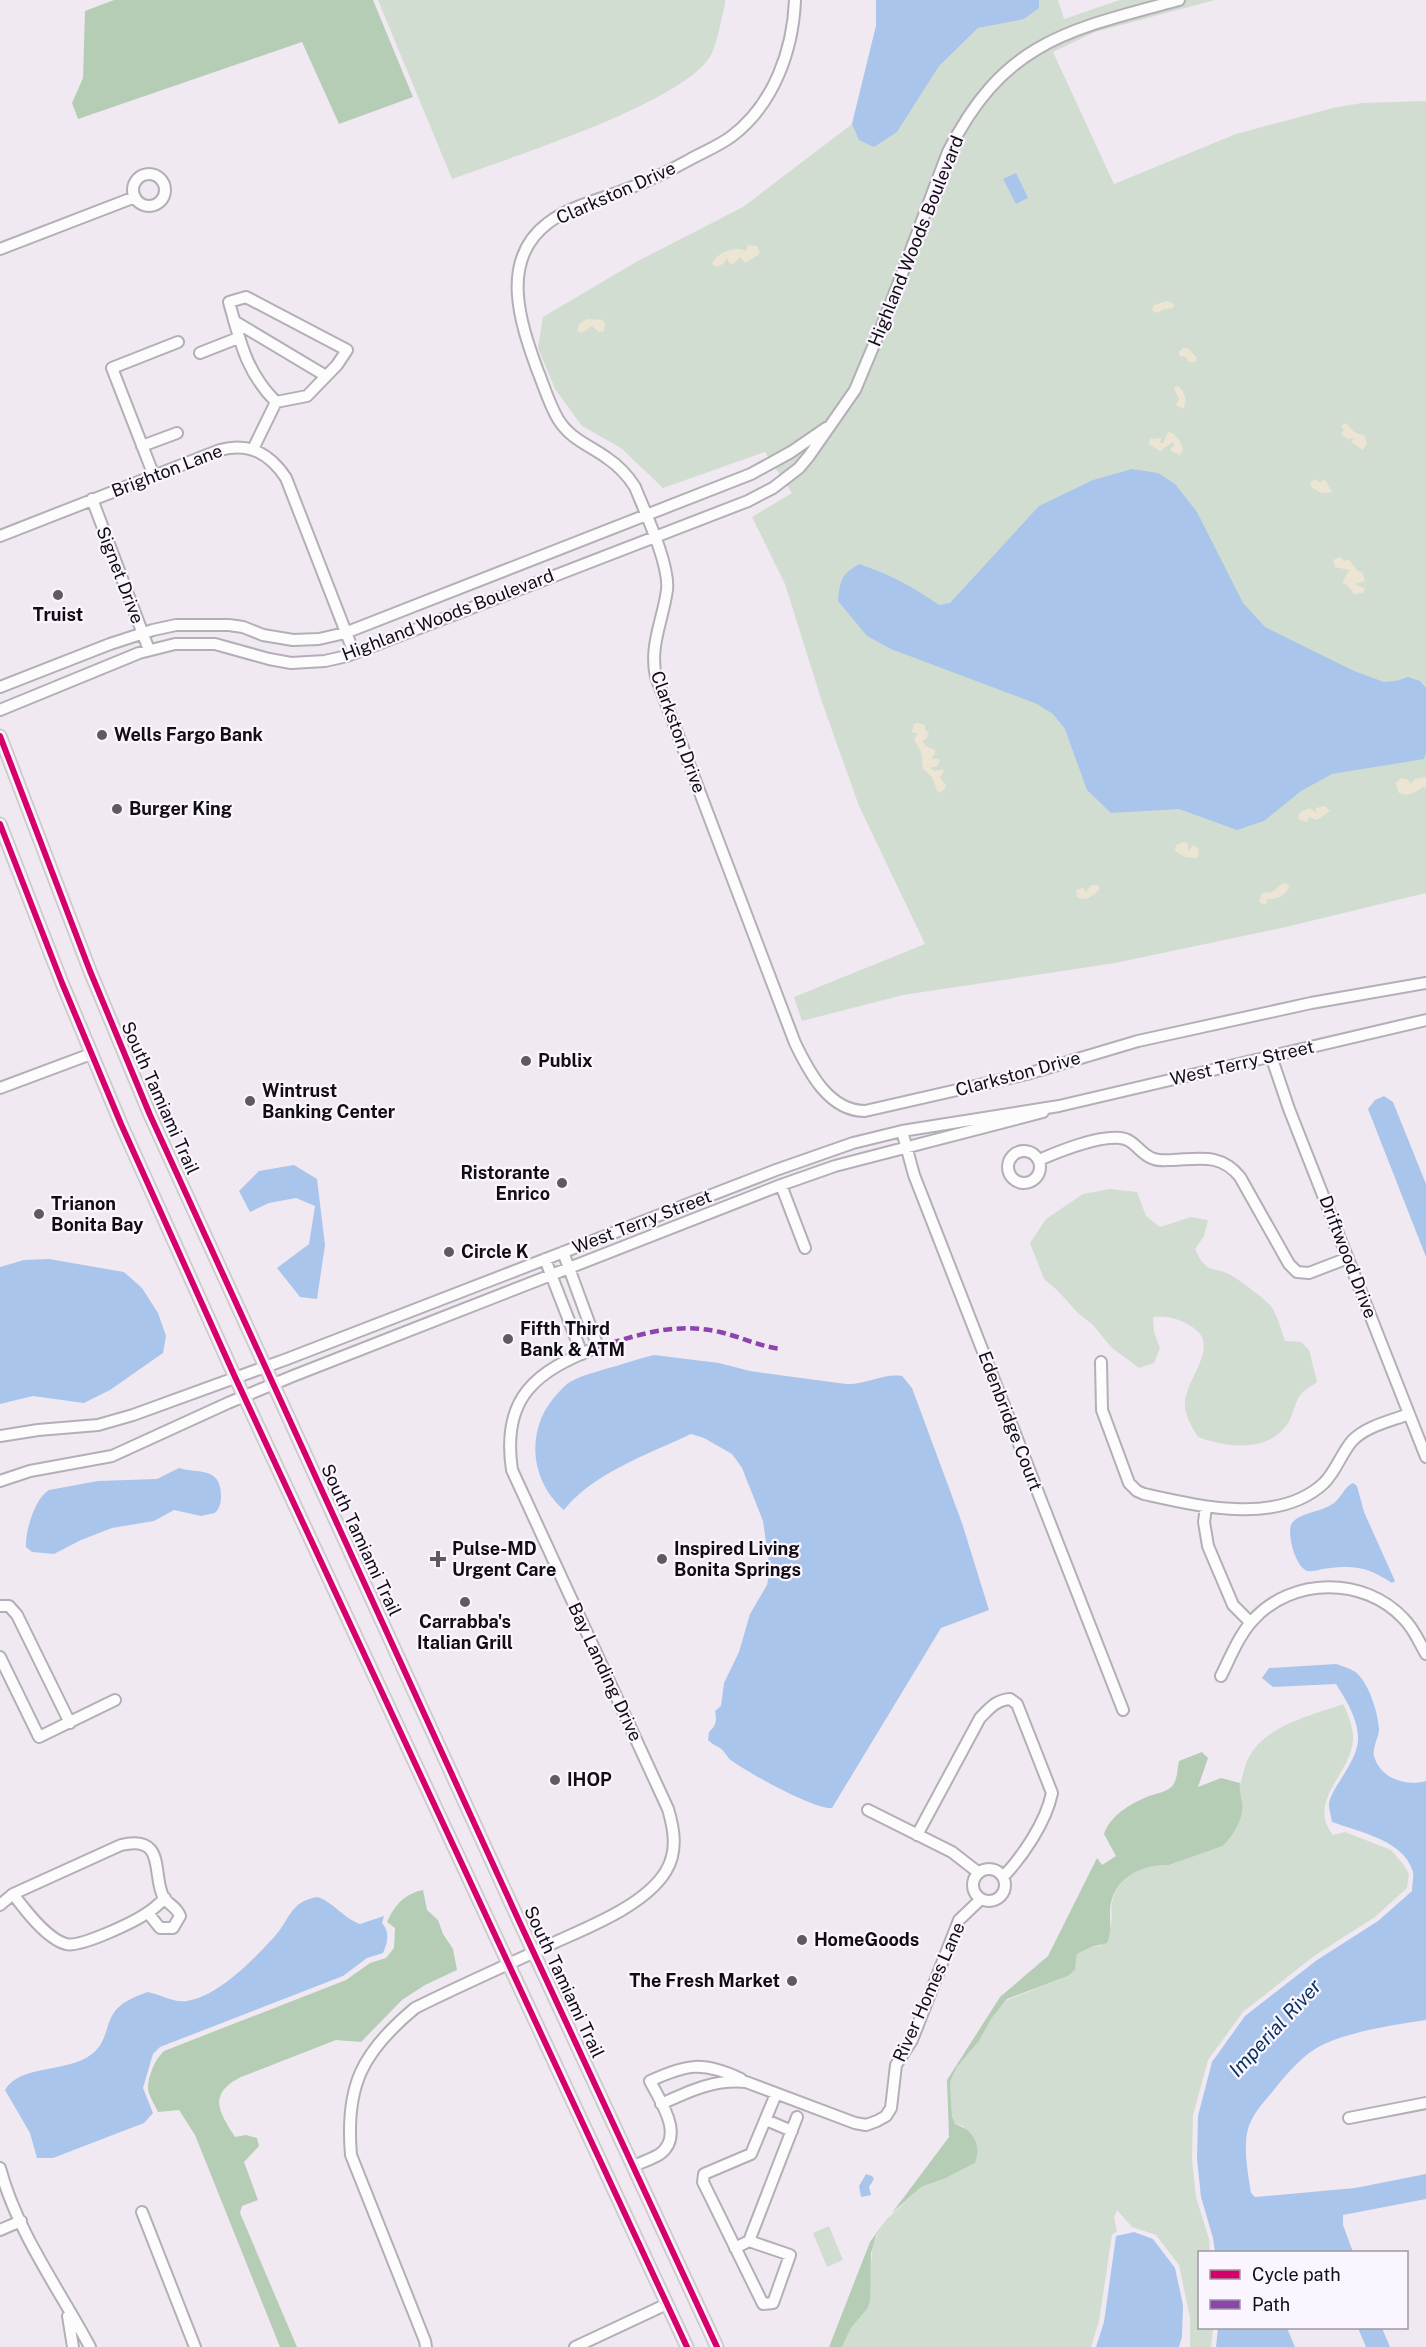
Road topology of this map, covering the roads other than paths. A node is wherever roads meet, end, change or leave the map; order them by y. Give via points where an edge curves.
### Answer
1 (795, 0) edge
2 (1130, 0) edge
3 (1179, 0) edge
4 (1133, 13) junction
5 (135, 197) dead end
6 (0, 249) edge
7 (234, 321) junction
8 (238, 338) junction
9 (178, 342) dead end
10 (200, 353) dead end
11 (326, 376) junction
12 (276, 402) junction
13 (831, 425) junction
14 (177, 433) dead end
15 (142, 447) junction
16 (253, 449) junction
17 (154, 476) junction
18 (92, 500) junction
19 (646, 514) junction
20 (0, 536) edge
21 (654, 538) junction
22 (142, 633) junction
23 (345, 633) junction
24 (149, 650) junction
25 (354, 653) junction
26 (0, 687) edge
27 (0, 710) edge
28 (0, 736) edge
29 (0, 824) edge
30 (1426, 983) edge
31 (1426, 1020) edge
32 (91, 1054) junction
33 (1271, 1056) junction
34 (0, 1088) edge
35 (1059, 1106) junction
36 (902, 1131) junction
37 (906, 1147) junction
38 (1039, 1160) dead end
39 (781, 1185) junction
40 (805, 1248) dead end
41 (563, 1252) junction
42 (1348, 1257) junction
43 (545, 1259) junction
44 (569, 1269) junction
45 (551, 1276) junction
46 (582, 1354) junction
47 (1101, 1362) dead end
48 (265, 1366) junction
49 (235, 1377) junction
50 (273, 1384) junction
51 (244, 1396) junction
52 (1409, 1414) junction
53 (0, 1436) edge
54 (1426, 1457) edge
55 (0, 1481) edge
56 (1206, 1507) junction
57 (0, 1606) edge
58 (1250, 1623) junction
59 (1426, 1654) edge
60 (0, 1657) edge
61 (1221, 1676) dead end
62 (115, 1700) dead end
63 (1123, 1710) dead end
64 (70, 1723) junction
65 (868, 1810) dead end
66 (917, 1835) junction
67 (979, 1873) junction
68 (1003, 1877) junction
69 (13, 1894) junction
70 (165, 1898) junction
71 (981, 1899) junction
72 (0, 1905) edge
73 (148, 1913) junction
74 (534, 1953) junction
75 (510, 1964) junction
76 (746, 2082) junction
77 (776, 2094) junction
78 (1426, 2103) edge
79 (661, 2104) junction
80 (797, 2117) dead end
81 (1349, 2118) dead end
82 (766, 2120) junction
83 (792, 2131) junction
84 (633, 2166) junction
85 (0, 2168) edge
86 (142, 2212) dead end
87 (21, 2221) junction
88 (0, 2230) edge
89 (749, 2241) junction
90 (735, 2248) junction
91 (667, 2304) junction
92 (68, 2310) junction
93 (427, 2345) edge
94 (73, 2347) edge
95 (90, 2347) edge
96 (195, 2347) edge
97 (575, 2347) edge
98 (687, 2347) edge
99 (717, 2347) edge

1 - 19 street, Clarkston Drive via 782,67 766,98 741,128 723,142 648,181 548,223 531,242 519,268 521,322 559,420 580,443 607,457 629,478
2 - 4 street
3 - 4 street, Highland Woods Boulevard
4 - 13 street, Highland Woods Boulevard via 1079,28 1038,48 996,81 968,114 948,152 862,377
5 - 6 street
7 - 8 street
7 - 11 street
7 - 11 street via 229,302 246,297 347,350
8 - 10 street
8 - 12 street via 261,387
9 - 15 street via 112,368
11 - 12 street via 307,396
12 - 16 street
13 - 19 street, Highland Woods Boulevard via 761,469
13 - 21 street, Highland Woods Boulevard via 804,462 773,488
14 - 15 street
15 - 17 street
16 - 17 street, Brighton Lane via 220,450
16 - 23 street via 272,460 286,478
17 - 18 street, Brighton Lane
18 - 20 street, Brighton Lane
18 - 22 street, Signet Drive
19 - 21 street, Clarkston Drive
19 - 23 street, Highland Woods Boulevard
21 - 25 street, Highland Woods Boulevard
21 - 30 street, Clarkston Drive via 667,576 653,650 656,678 795,1043 815,1079 843,1107 865,1112 1027,1074 1124,1044
22 - 23 street, Highland Woods Boulevard via 176,625 214,624 292,640
22 - 24 street, Signet Drive
22 - 26 street, Highland Woods Boulevard
23 - 25 street
24 - 25 street, Highland Woods Boulevard via 203,643 302,663
24 - 27 street, Highland Woods Boulevard
28 - 48 main road, South Tamiami Trail via 119,1041
29 - 32 main road
31 - 33 street, West Terry Street
32 - 34 street
32 - 49 main road
33 - 35 street, West Terry Street
33 - 42 street, Driftwood Drive
35 - 36 street, West Terry Street
35 - 37 street, West Terry Street
36 - 37 street, Edenbridge Court
36 - 41 street, West Terry Street via 784,1167
37 - 39 street, West Terry Street
37 - 63 street, Edenbridge Court
38 - 42 street via 1118,1137 1130,1140 1146,1157 1157,1161 1212,1158 1233,1168 1240,1177 1297,1272 1309,1273
39 - 40 street
39 - 44 street, West Terry Street
41 - 43 street, West Terry Street
41 - 44 street, Bay Landing Drive
42 - 52 street, Driftwood Drive
43 - 45 street
43 - 48 street, West Terry Street
44 - 45 street, West Terry Street
44 - 46 street, Bay Landing Drive via 598,1347
45 - 46 street
45 - 50 street, West Terry Street
46 - 74 street, Bay Landing Drive via 557,1364 524,1396 512,1428 512,1470 668,1809 673,1825 673,1852 656,1885 635,1901
47 - 56 street via 1102,1410 1129,1484 1144,1494
48 - 49 street, West Terry Street
48 - 50 main road, South Tamiami Trail
49 - 51 main road
49 - 53 street, West Terry Street via 111,1422
50 - 51 street, West Terry Street
50 - 74 main road, South Tamiami Trail
51 - 55 street, West Terry Street via 112,1456 30,1471
51 - 75 main road
52 - 54 street, Driftwood Drive
52 - 56 street via 1359,1435 1331,1475 1304,1497 1250,1508
56 - 58 street via 1208,1546 1233,1605
57 - 64 street via 9,1606 17,1615
58 - 59 street via 1291,1594 1314,1588 1349,1589 1394,1609 1412,1628
58 - 61 street
60 - 64 street via 39,1737
62 - 64 street
65 - 66 street
66 - 67 street via 957,1855
66 - 68 street, River Homes Lane via 980,1718 994,1704 1010,1699 1017,1704 1052,1793 1025,1850
67 - 68 street via 992,1869
67 - 71 street via 973,1887
68 - 71 street, River Homes Lane via 1001,1896 992,1901
69 - 70 street via 132,1842 143,1844 152,1852
69 - 72 street
69 - 73 street via 48,1932 68,1945 80,1944
70 - 73 street
70 - 73 street via 180,1916 173,1928 160,1928
71 - 77 street, River Homes Lane via 959,1920 950,1938 912,2040 896,2065 891,2108 886,2116 867,2125 855,2123
74 - 75 street, Bay Landing Drive
74 - 84 main road, South Tamiami Trail
75 - 91 main road
75 - 93 street, Bay Landing Drive via 415,2008 394,2025 358,2076 352,2100 351,2155
76 - 77 street, River Homes Lane
76 - 79 street, River Homes Lane via 712,2083
76 - 79 street via 708,2066 683,2068 650,2080
77 - 82 street
78 - 81 street
79 - 84 street via 672,2136 668,2145 659,2154
80 - 83 street
82 - 83 street
82 - 90 street via 751,2154 702,2177
83 - 89 street
84 - 99 main road, South Tamiami Trail
85 - 87 street
86 - 96 street
87 - 88 street
87 - 92 street
89 - 90 street
89 - 90 street via 790,2255 773,2303 763,2304
91 - 97 street
91 - 98 main road
92 - 94 street
92 - 95 street

